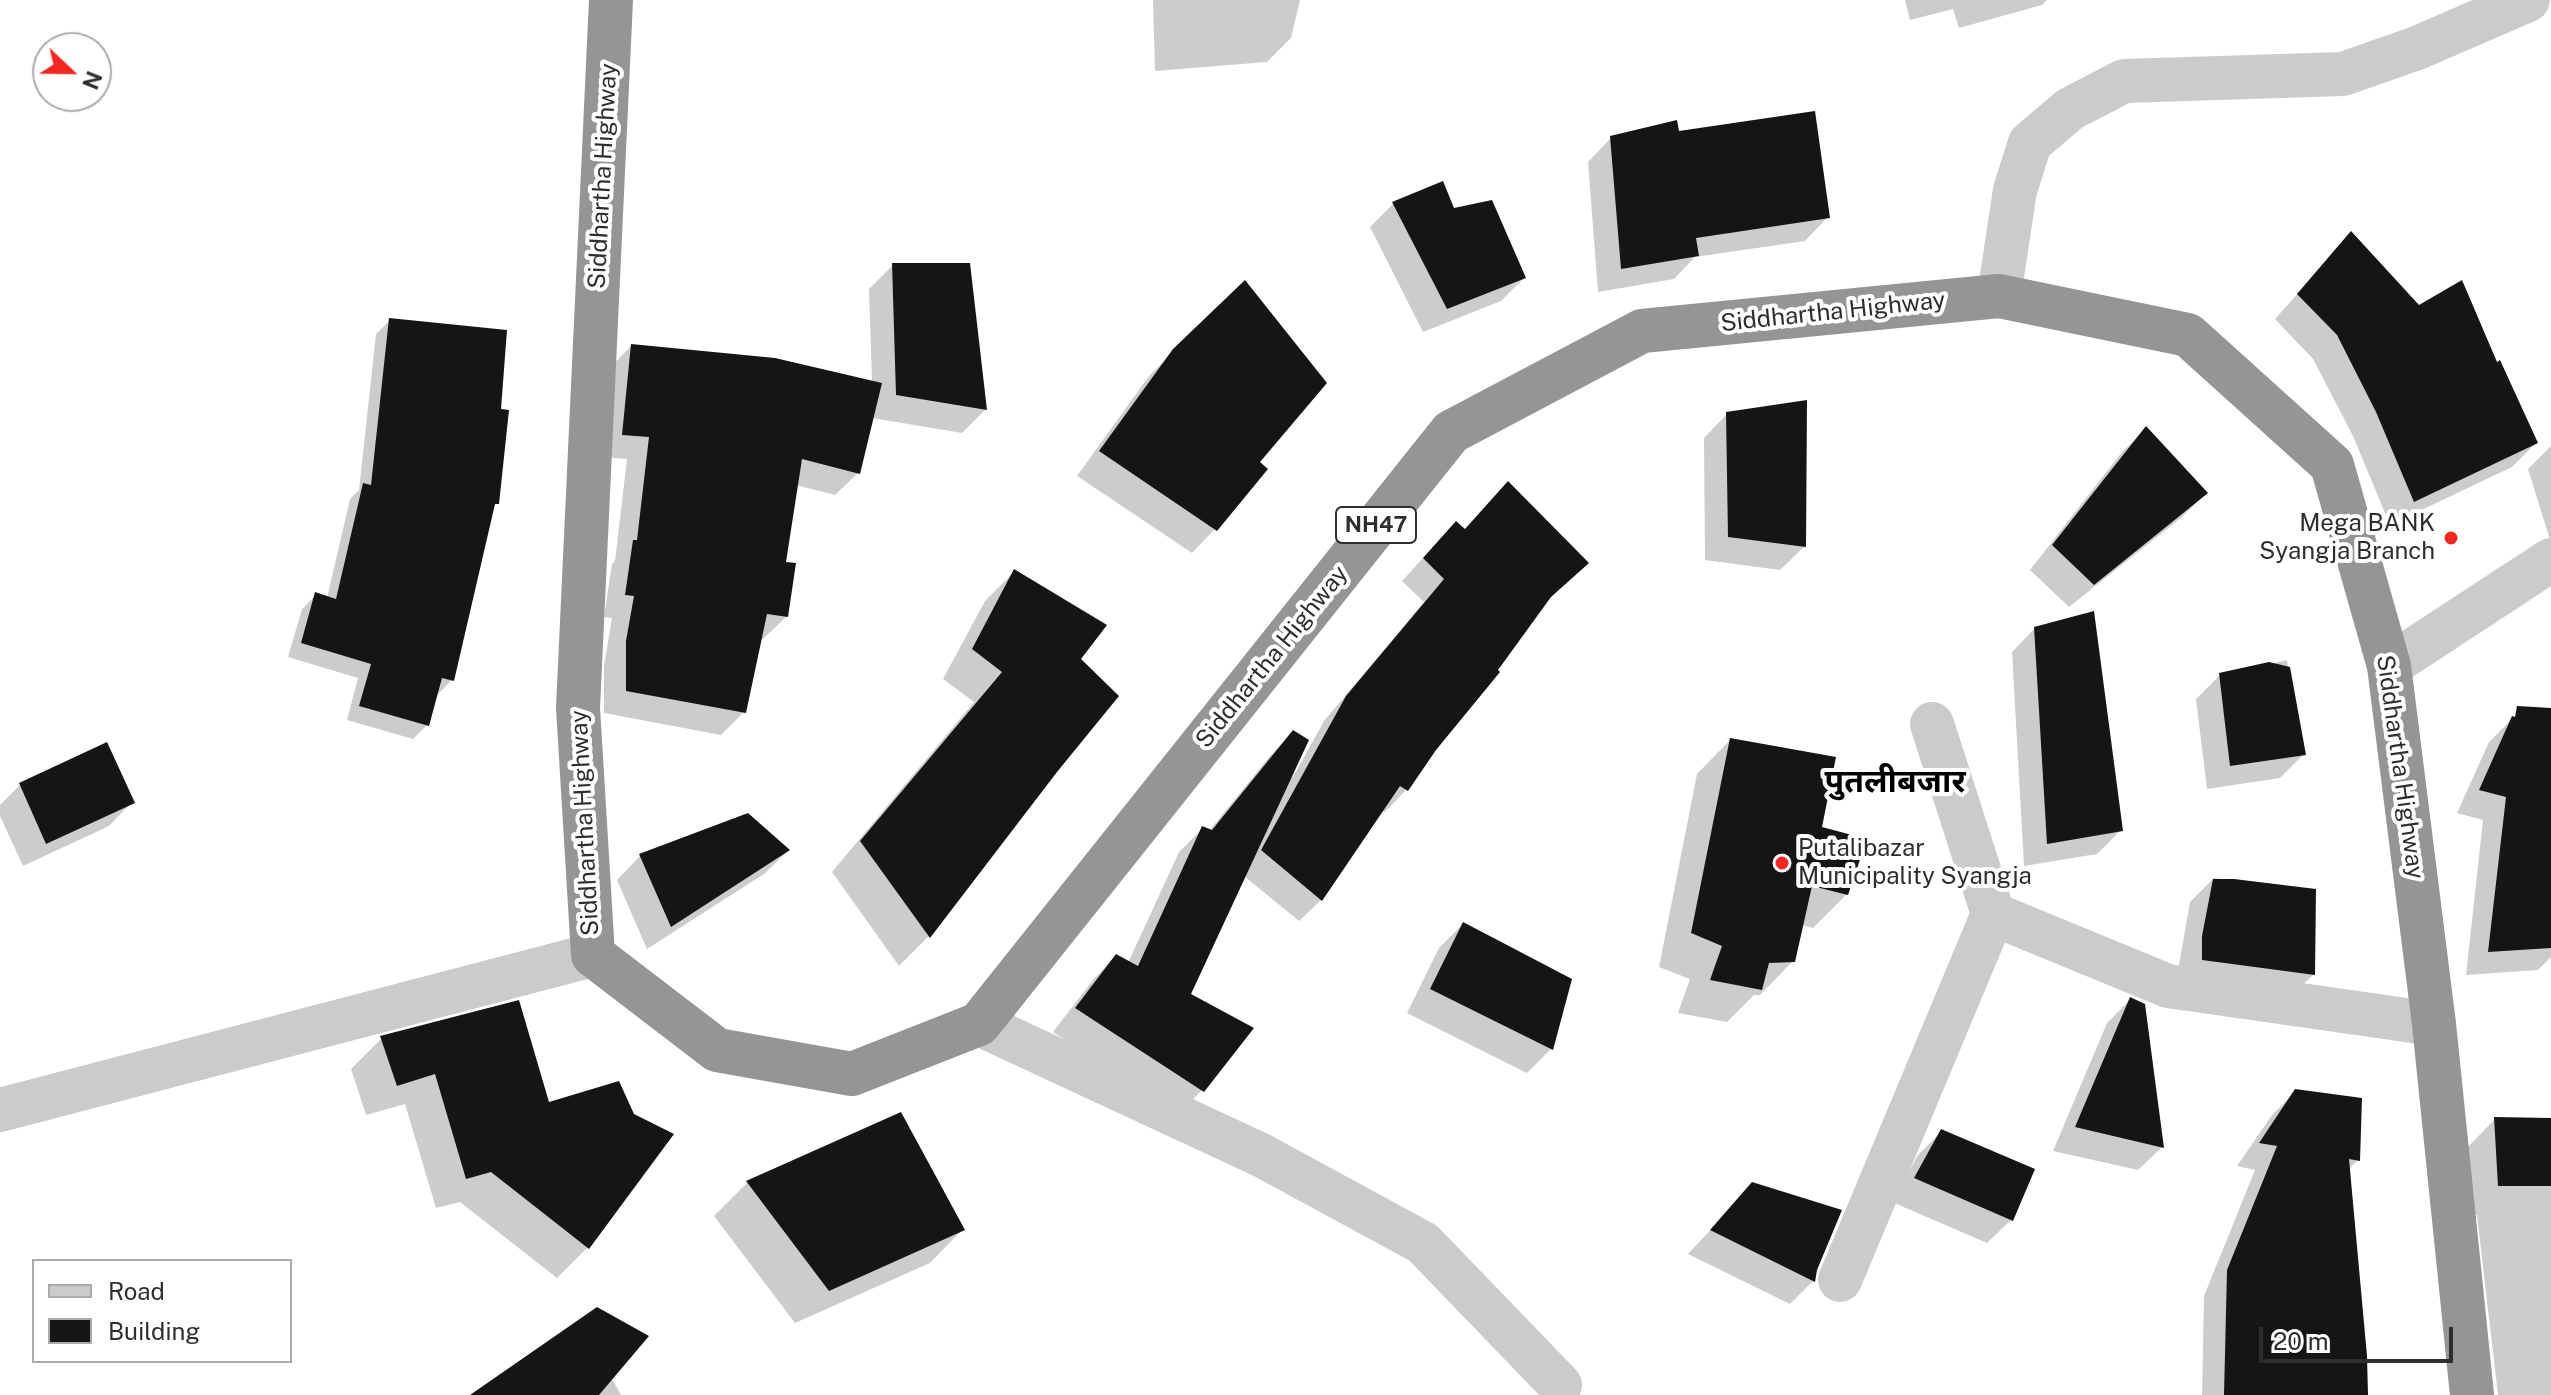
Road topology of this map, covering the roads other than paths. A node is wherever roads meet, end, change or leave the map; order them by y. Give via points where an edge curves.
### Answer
1 (611, 0) edge
2 (2528, 0) edge
3 (1999, 296) junction
4 (2551, 560) edge
5 (2389, 666) junction
6 (1932, 724) dead end
7 (1993, 914) junction
8 (593, 955) junction
9 (979, 1024) junction
10 (2434, 1024) junction
11 (0, 1110) edge
12 (1840, 1280) dead end
13 (1560, 1385) dead end
14 (2467, 1386) edge

1 - 8 highway, Siddhartha Highway via 578,708
2 - 3 street via 2343,74 2124,81 2070,109 2030,143 2015,190
3 - 5 highway, Siddhartha Highway / NH47 via 2188,335 2332,465
3 - 9 highway, Siddhartha Highway / NH47 via 1642,331 1451,432
4 - 5 street
5 - 10 highway, Siddhartha Highway / NH47
6 - 7 street
7 - 10 street via 2168,986
7 - 12 street
8 - 9 highway, Siddhartha Highway / NH47 via 717,1050 852,1074
8 - 11 street
9 - 13 street via 1261,1155 1423,1243
10 - 14 highway, Siddhartha Highway / NH47

